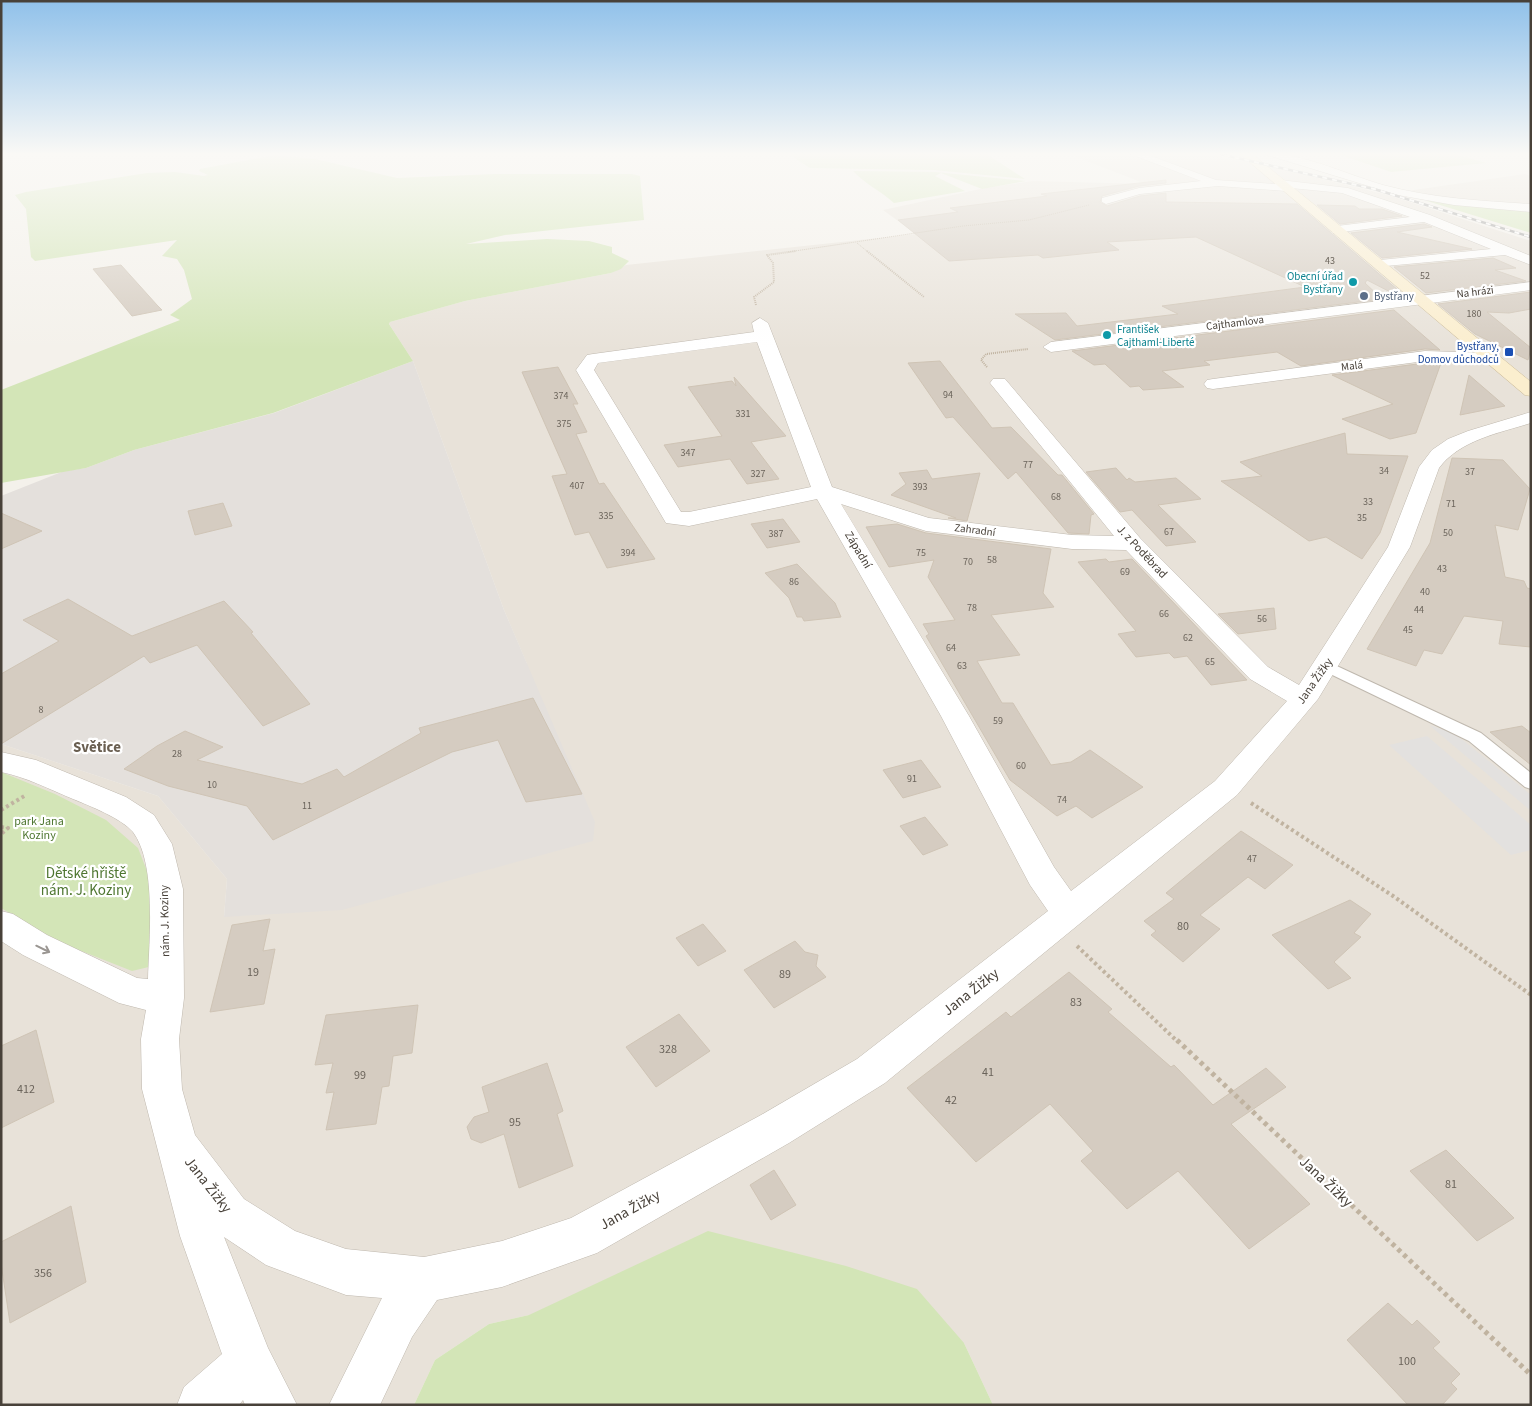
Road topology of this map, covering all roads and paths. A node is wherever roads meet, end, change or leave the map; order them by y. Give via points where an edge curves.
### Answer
1 (1034, 219) edge
2 (1323, 219) edge
3 (1421, 219) edge
4 (1427, 219) edge
5 (1447, 219) edge
6 (1337, 230) junction
7 (856, 242) junction
8 (1506, 251) junction
9 (1531, 251) edge
10 (1531, 262) edge
11 (1380, 264) junction
12 (1531, 286) edge
13 (924, 297) dead end
14 (1419, 299) junction
15 (761, 330) junction
16 (1051, 347) joint
17 (1491, 358) junction
18 (999, 383) joint
19 (1213, 384) dead end
20 (1531, 391) edge
21 (1531, 417) edge
22 (823, 491) junction
23 (1132, 543) junction
24 (1326, 666) junction
25 (1304, 699) junction
26 (1, 762) edge
27 (1531, 783) edge
28 (1226, 788) junction
29 (1, 827) edge
30 (1, 834) edge
31 (1062, 919) junction
32 (1, 924) edge
33 (1531, 995) edge
34 (166, 998) junction
35 (179, 1147) junction
36 (424, 1280) junction
37 (250, 1362) junction
38 (1531, 1375) edge
39 (202, 1405) edge
40 (272, 1405) edge
41 (354, 1405) edge

1 - 7 path
2 - 6 street
3 - 6 street
4 - 8 street
5 - 9 street
6 - 11 street
7 - 13 path
7 - 15 path via 767,254 772,263 774,282 754,297
8 - 10 street
8 - 11 street
11 - 14 street
12 - 14 street, Na hrázi
14 - 16 street, Cajthamlova
14 - 17 street
15 - 22 street, Západní
15 - 22 street via 593,359 585,370 674,518 688,519
16 - 18 path via 986,354 982,360
17 - 19 street, Malá via 1425,356
17 - 20 street
18 - 23 street, J. z Poděbrad
21 - 24 street, Jana Žižky via 1455,443 1429,466 1399,547
22 - 23 street, Zahradní via 926,524 1072,542
22 - 31 street, Západní via 950,707
23 - 25 street, J. z Poděbrad via 1259,673
24 - 25 street, Jana Žižky
24 - 27 lane via 1475,736
25 - 28 street, Jana Žižky
26 - 34 street, nám. J. Koziny via 26,767 89,792 143,823 156,844 166,889
28 - 31 street, Jana Žižky
28 - 33 path via 1336,856 1468,947
29 - 30 path via 8,828
31 - 36 street, Jana Žižky via 871,1071 776,1129 581,1237 502,1264
31 - 38 path, Jana Žižky
32 -> 34 street via 35,945 132,992
34 - 35 street, nám. J. Koziny via 160,1039 162,1089
35 - 36 street, Jana Žižky via 229,1214 282,1249 346,1272
35 - 37 street, nám. J. Koziny via 202,1236
36 - 41 street via 395,1320
37 - 39 street
37 - 40 street, nám. J. Koziny

